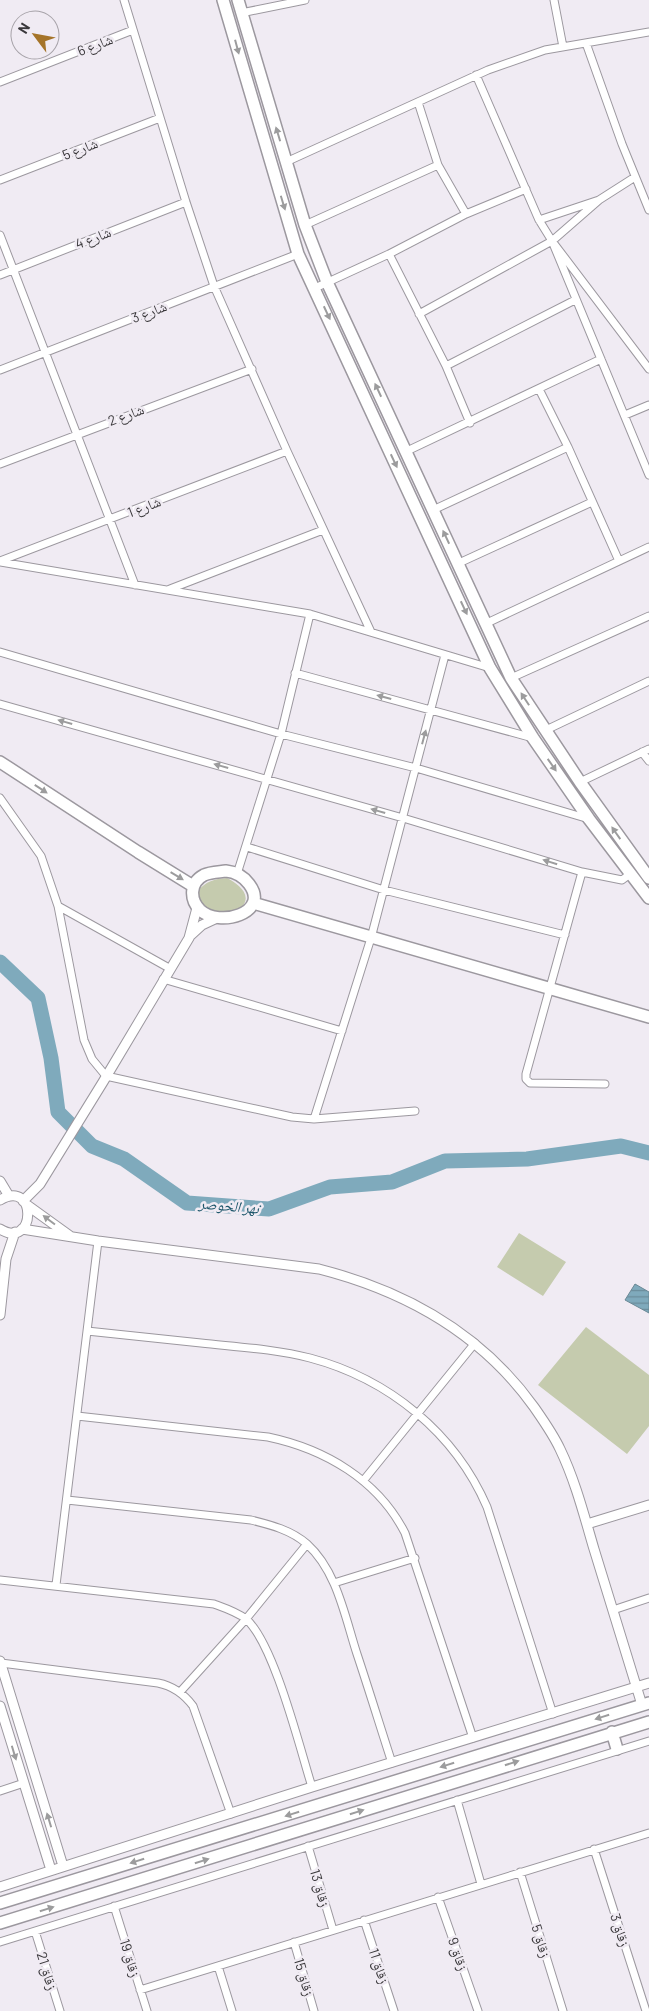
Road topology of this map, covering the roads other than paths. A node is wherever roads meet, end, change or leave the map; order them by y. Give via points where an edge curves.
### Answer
1 (124, 0) edge
2 (223, 0) edge
3 (238, 0) edge
4 (305, 0) edge
5 (554, 0) edge
6 (241, 13) junction
7 (133, 30) junction
8 (649, 32) edge
9 (586, 43) junction
10 (563, 47) junction
11 (476, 75) junction
12 (0, 82) edge
13 (418, 102) junction
14 (160, 118) junction
15 (286, 162) junction
16 (438, 165) junction
17 (635, 177) junction
18 (0, 180) edge
19 (526, 189) junction
20 (599, 200) junction
21 (186, 202) junction
22 (649, 210) edge
23 (466, 214) junction
24 (539, 220) junction
25 (306, 225) junction
26 (0, 235) edge
27 (552, 241) junction
28 (298, 254) junction
29 (389, 254) junction
30 (13, 270) junction
31 (0, 275) edge
32 (327, 282) junction
33 (214, 286) junction
34 (315, 288) junction
35 (575, 300) junction
36 (419, 314) junction
37 (45, 352) junction
38 (601, 359) junction
39 (446, 366) junction
40 (252, 368) junction
41 (649, 369) edge
42 (0, 370) edge
43 (539, 389) junction
44 (649, 405) edge
45 (625, 415) junction
46 (470, 422) junction
47 (77, 434) junction
48 (568, 447) junction
49 (287, 451) junction
50 (407, 451) junction
51 (0, 464) edge
52 (649, 475) edge
53 (592, 502) junction
54 (433, 510) junction
55 (110, 520) junction
56 (324, 530) junction
57 (649, 547) edge
58 (619, 561) junction
59 (0, 562) edge
60 (459, 563) junction
61 (135, 585) junction
62 (168, 590) junction
63 (310, 614) junction
64 (649, 616) edge
65 (487, 623) junction
66 (371, 632) junction
67 (0, 652) edge
68 (445, 655) junction
69 (490, 668) junction
70 (295, 673) junction
71 (511, 678) junction
72 (649, 681) edge
73 (0, 704) edge
74 (431, 709) junction
75 (546, 730) junction
76 (281, 734) junction
77 (533, 738) junction
78 (646, 750) edge
79 (649, 761) edge
80 (1, 765) edge
81 (416, 768) junction
82 (268, 780) junction
83 (580, 782) junction
84 (0, 798) edge
85 (403, 818) junction
86 (589, 819) junction
87 (247, 847) junction
88 (582, 872) junction
89 (238, 874) junction
90 (641, 877) edge
91 (193, 886) junction
92 (384, 890) junction
93 (649, 898) edge
94 (649, 902) edge
95 (253, 904) junction
96 (58, 906) junction
97 (197, 908) junction
98 (218, 918) junction
99 (565, 935) junction
100 (188, 938) junction
101 (371, 938) junction
102 (169, 968) junction
103 (162, 980) junction
104 (550, 989) junction
105 (649, 1017) edge
106 (342, 1031) junction
107 (105, 1079) junction
108 (605, 1084) dead end
109 (416, 1112) dead end
110 (314, 1119) junction
111 (0, 1181) edge
112 (4, 1198) edge
113 (25, 1203) junction
114 (0, 1229) edge
115 (18, 1231) junction
116 (70, 1236) junction
117 (98, 1241) junction
118 (0, 1315) edge
119 (87, 1331) junction
120 (476, 1343) junction
121 (418, 1412) junction
122 (77, 1416) junction
123 (363, 1481) junction
124 (67, 1500) junction
125 (649, 1505) edge
126 (587, 1524) junction
127 (307, 1544) junction
128 (415, 1558) junction
129 (0, 1580) edge
130 (334, 1583) junction
131 (56, 1585) junction
132 (649, 1598) edge
133 (613, 1610) junction
134 (246, 1619) junction
135 (0, 1662) edge
136 (649, 1683) edge
137 (636, 1688) junction
138 (180, 1692) junction
139 (645, 1704) edge
140 (0, 1706) edge
141 (553, 1714) junction
142 (649, 1722) edge
143 (612, 1732) junction
144 (473, 1738) junction
145 (649, 1741) edge
146 (617, 1749) junction
147 (392, 1763) junction
148 (24, 1783) junction
149 (312, 1787) junction
150 (0, 1791) edge
151 (457, 1800) junction
152 (231, 1814) junction
153 (649, 1833) edge
154 (308, 1846) junction
155 (594, 1849) junction
156 (63, 1866) junction
157 (51, 1870) junction
158 (520, 1872) junction
159 (482, 1884) junction
160 (0, 1886) edge
161 (438, 1897) junction
162 (0, 1903) edge
163 (114, 1906) junction
164 (364, 1920) junction
165 (0, 1923) edge
166 (333, 1930) junction
167 (35, 1931) junction
168 (0, 1942) edge
169 (294, 1942) junction
170 (218, 1966) junction
171 (140, 1990) junction
172 (60, 2011) edge
173 (147, 2011) edge
174 (232, 2011) edge
175 (314, 2011) edge
176 (394, 2011) edge
177 (478, 2011) edge
178 (563, 2011) edge
179 (646, 2011) edge

1 - 7 street
2 -> 28 main road
3 - 6 main road
4 - 6 street
5 - 10 street
15 -> 6 main road
7 - 12 street, شارع 6
7 - 14 street
8 - 9 street
9 - 10 street
9 - 17 street
10 - 11 street via 545,50
11 - 13 street
11 - 19 street
13 - 15 street
13 - 16 street
14 - 18 street, شارع 5
14 - 21 street
15 - 25 main road
16 - 23 street
16 - 25 street
17 - 20 street
17 - 22 street
19 - 23 street
19 - 24 street
20 - 24 street
20 - 27 street
21 - 30 street, شارع 4
21 - 33 street
23 - 29 street
24 - 27 street
25 - 32 main road
26 - 30 street
27 - 35 street
27 - 36 street
27 - 41 street
28 - 33 street, شارع 3
28 - 34 main road
29 - 32 street
29 - 36 street
30 - 31 street, شارع 4
30 - 37 street
32 - 34 street
50 -> 32 main road
33 - 37 street, شارع 3
33 - 40 street
34 -> 69 main road
35 - 38 street
35 - 39 street
36 - 39 street
37 - 42 street, شارع 3
37 - 47 street
38 - 43 street
38 - 45 street
39 - 46 street
40 - 47 street, شارع 2
40 - 49 street
43 - 46 street
43 - 48 street
44 - 45 street
45 - 52 street
46 - 50 street
47 - 51 street, شارع 2
47 - 55 street
48 - 53 street
48 - 54 street
49 - 55 street, شارع 1
49 - 56 street
50 - 54 main road
53 - 58 street
53 - 60 street
60 -> 54 main road
55 - 59 street, شارع 1
55 - 61 street
56 - 62 street
56 - 66 street
57 - 58 street
58 - 65 street
59 - 61 street
60 - 65 main road
61 - 62 street
62 - 63 street
63 - 66 street
63 - 70 street
64 - 71 street
65 - 71 main road
66 - 68 street
67 - 76 street
68 - 69 street
68 - 74 street
69 - 77 main road
74 -> 70 street
70 - 76 street
75 -> 71 main road
72 - 75 street
82 -> 73 street
74 - 77 street
81 -> 74 street
75 - 83 main road
76 - 81 street
76 - 82 street
77 -> 86 main road
78 - 79 street
78 - 83 street
80 -> 91 main road
81 - 85 street
81 - 86 street
85 -> 82 street
82 - 87 street
90 -> 83 main road
84 - 96 street via 41,856
88 -> 85 street
85 - 92 street
86 - 90 main road
87 - 89 street
87 - 92 street
88 - 90 street via 622,880
88 - 99 street
89 - 91 main road via 226,871 206,874
89 - 95 main road via 253,889
90 - 93 main road
90 - 94 main road
91 - 97 main road via 192,896
92 - 99 street
92 - 101 street
95 - 98 main road via 241,914
95 - 101 main road
96 - 102 street
96 - 107 street via 82,1034
97 - 98 main road
97 - 100 street
98 - 100 street via 202,925
99 - 104 street
100 - 102 street
101 - 104 main road
101 - 106 street
102 - 103 street
103 - 106 street
103 - 107 street
104 - 105 main road
104 - 108 street via 526,1079 530,1082
106 - 110 street
107 - 110 street via 292,1118
107 - 113 street
109 - 110 street
111 - 112 street
112 - 113 street via 14,1196
113 - 115 street via 28,1221
116 -> 113 street
114 - 115 street
115 - 116 street
115 - 118 street via 6,1259
116 - 117 street
117 - 119 street
117 - 120 street via 294,1265 345,1275 418,1306
119 - 121 street via 256,1348 312,1359 368,1380
119 - 122 street
120 - 121 street
120 - 126 street via 502,1368 543,1420 563,1455
121 - 123 street
121 - 141 street via 453,1449 480,1491
122 - 123 street via 288,1441 325,1455
122 - 124 street
123 - 128 street via 398,1519
124 - 127 street via 251,1520 281,1528
124 - 131 street
125 - 126 street
126 - 133 street
127 - 130 street via 318,1555
127 - 134 street
128 - 130 street
128 - 144 street
129 - 131 street
130 - 147 street
131 - 134 street via 214,1604
132 - 133 street
133 - 137 street
134 - 138 street
134 - 149 street via 266,1648
135 - 138 street via 158,1683
156 -> 135 street
136 - 137 street
137 - 139 street
137 - 141 street
138 - 152 street via 194,1706
139 -> 162 main road
140 -> 148 street
141 - 144 street
142 - 143 main road
143 - 146 main road
165 -> 143 main road
144 - 147 street
145 - 146 street
146 - 151 street
147 - 149 street
148 - 150 street
148 - 157 street
149 - 152 street
151 - 154 street
151 - 159 street
152 - 156 street
153 - 155 street
154 - 163 street
154 - 166 street, زقاق 13
155 - 158 street
155 - 179 street, زقاق 3
156 - 157 street
157 - 160 street
158 - 159 street
158 - 178 street, زقاق 5
159 - 161 street
161 - 164 street
161 - 177 street, زقاق 9
163 - 167 street
163 - 171 street, زقاق 19
164 - 166 street
164 - 176 street, زقاق 11
166 - 169 street
167 - 168 street
167 - 172 street, زقاق 21
169 - 170 street
169 - 175 street, زقاق 15
170 - 171 street
170 - 174 street
171 - 173 street, زقاق 19

